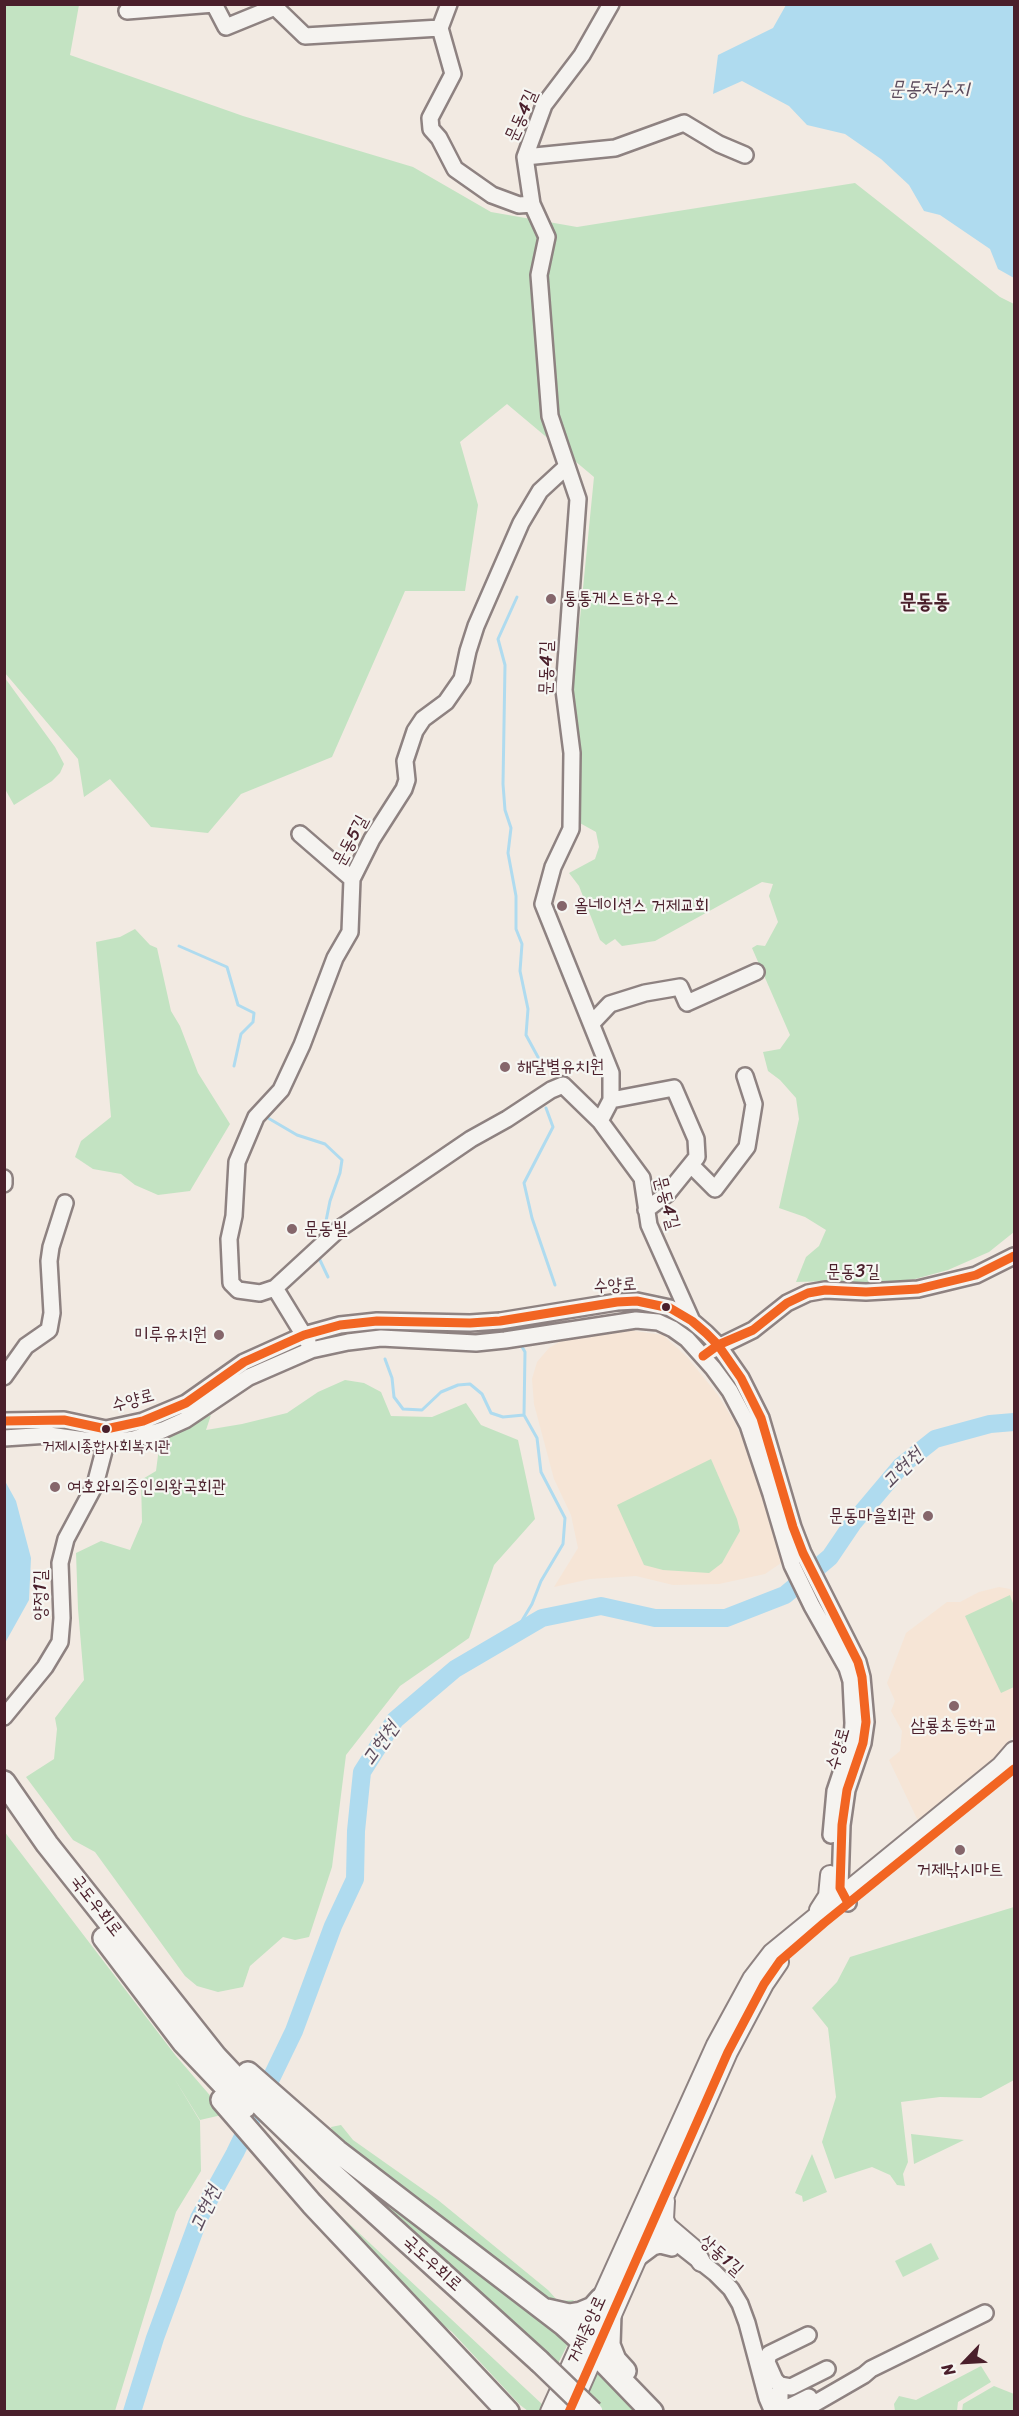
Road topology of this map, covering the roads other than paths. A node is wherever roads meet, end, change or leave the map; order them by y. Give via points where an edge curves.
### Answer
1 (449, 4) edge
2 (611, 4) edge
3 (127, 11) dead end
4 (440, 28) junction
5 (745, 155) dead end
6 (525, 157) junction
7 (532, 204) junction
8 (566, 467) junction
9 (300, 834) dead end
10 (352, 879) junction
11 (756, 972) dead end
12 (592, 1023) junction
13 (745, 1076) dead end
14 (610, 1100) junction
15 (600, 1121) junction
16 (691, 1165) junction
17 (4, 1178) edge
18 (4, 1184) edge
19 (64, 1203) dead end
20 (646, 1210) junction
21 (1014, 1256) edge
22 (275, 1288) junction
23 (692, 1321) junction
24 (304, 1335) junction
25 (718, 1346) junction
26 (312, 1350) junction
27 (703, 1356) junction
28 (4, 1377) edge
29 (4, 1421) edge
30 (106, 1436) junction
31 (4, 1438) edge
32 (4, 1717) edge
33 (1014, 1750) edge
34 (1014, 1769) edge
35 (4, 1782) edge
36 (4, 1805) edge
37 (835, 1875) junction
38 (861, 1879) junction
39 (842, 1902) junction
40 (811, 1920) junction
41 (188, 2034) junction
42 (328, 2165) junction
43 (664, 2199) junction
44 (643, 2227) junction
45 (672, 2248) junction
46 (635, 2261) junction
47 (700, 2262) junction
48 (605, 2306) junction
49 (540, 2307) junction
50 (985, 2313) dead end
51 (418, 2317) junction
52 (808, 2335) dead end
53 (588, 2347) junction
54 (535, 2366) junction
55 (827, 2369) dead end
56 (871, 2369) junction
57 (780, 2385) junction
58 (773, 2411) edge
59 (508, 2412) edge
60 (519, 2412) edge
61 (550, 2412) edge
62 (569, 2412) edge
63 (574, 2412) edge
64 (592, 2412) edge
65 (652, 2412) edge
66 (662, 2412) edge
67 (766, 2412) edge
68 (779, 2412) edge
69 (800, 2412) edge

1 - 4 street
2 - 6 street, 문동4길 via 582,55 544,105
3 - 4 street via 214,4 225,27 275,8 305,36
4 - 7 street via 453,74 430,118 431,129 455,169 492,195 519,205
5 - 6 street via 684,123 615,148
6 - 7 street, 문동4길
7 - 8 street, 문동4길 via 547,237 539,275 550,416
8 - 10 street, 문동5길 via 540,491 521,524 476,626 462,679 446,702 423,719 416,731 405,761 404,789
8 - 12 street, 문동4길 via 578,499 564,690 572,753 571,829 553,867 543,904
9 - 10 street
10 - 22 street, 문동5길 via 350,932 335,958 281,1090 256,1117 237,1162 230,1239 231,1283 238,1290 260,1293
11 - 12 street via 687,1003 680,987 645,993 610,1004
12 - 14 street, 문동4길 via 611,1073
13 - 16 street via 754,1104 747,1147 715,1189
14 - 15 street, 문동4길
14 - 16 street via 674,1088 696,1139 698,1157
15 - 20 street, 문동4길 via 642,1179
15 - 22 street via 563,1085 551,1090 339,1229
16 - 20 street via 667,1194
17 - 18 street
19 - 28 street via 50,1254 49,1330 26,1346
20 - 23 street, 문동4길
21 - 25 street, 문동3길 via 976,1275 918,1289 808,1293 787,1303 753,1330
22 - 24 street
23 - 24 street, 수양로 via 670,1308 637,1301 500,1321 377,1321 340,1325
23 - 25 street, 수양로
24 - 26 street
24 - 30 street, 수양로 via 244,1362 186,1403
25 - 27 street, 문동3길
25 - 37 street, 수양로 via 741,1378 761,1418 803,1553 862,1677 866,1722 847,1790
26 - 27 street, 수양로 via 381,1338 476,1343 636,1320 658,1322 673,1329
26 - 30 street, 수양로 via 249,1377 170,1427 134,1439
27 - 37 street, 수양로 via 730,1391 748,1425 792,1565 847,1668 854,1708 852,1740 834,1795
29 - 30 street, 수양로 via 64,1420
30 - 31 street
30 - 32 street, 양정1길 via 95,1485 66,1539 60,1563 60,1642
33 - 38 main road, 거제중앙로 via 1001,1766
34 - 39 main road, 거제중앙로
35 - 41 highway, 국도우회로
36 - 41 highway, 국도우회로
37 - 38 street via 846,1881
37 - 39 street, 수양로
37 - 40 main road via 826,1901
38 - 39 main road, 거제중앙로
39 - 40 main road, 거제중앙로
39 - 43 main road, 거제중앙로 via 780,1961 764,1984 728,2052
40 - 44 main road, 거제중앙로 via 772,1953 752,1979 716,2045
41 - 42 highway
41 - 42 highway via 242,2105
41 - 51 highway via 207,2083
42 - 49 highway
42 - 54 highway, 국도우회로
43 - 44 main road, 거제중앙로
43 - 47 main road via 667,2226 694,2249
44 - 45 street, 상동1길
44 - 46 main road, 거제중앙로
44 - 47 street, 상동1길
44 - 48 main road, 거제중앙로
45 - 46 street via 653,2247
45 - 67 street, 상동1길 via 713,2279 734,2306
46 - 48 main road, 거제중앙로
47 - 58 street, 상동1길 via 730,2289 740,2304
48 - 49 highway via 569,2315
48 - 53 main road, 거제중앙로
48 - 66 highway via 615,2360
49 - 53 highway
50 - 56 street
51 - 59 highway
51 - 60 highway via 455,2344
52 - 57 street via 769,2354 767,2362
53 - 61 main road, 거제중앙로
53 - 62 main road, 거제중앙로
53 - 65 highway
54 - 63 highway
54 - 64 highway, bridge
55 - 57 street via 791,2387
56 - 68 street via 839,2380
56 - 69 street
57 - 58 street via 780,2401

